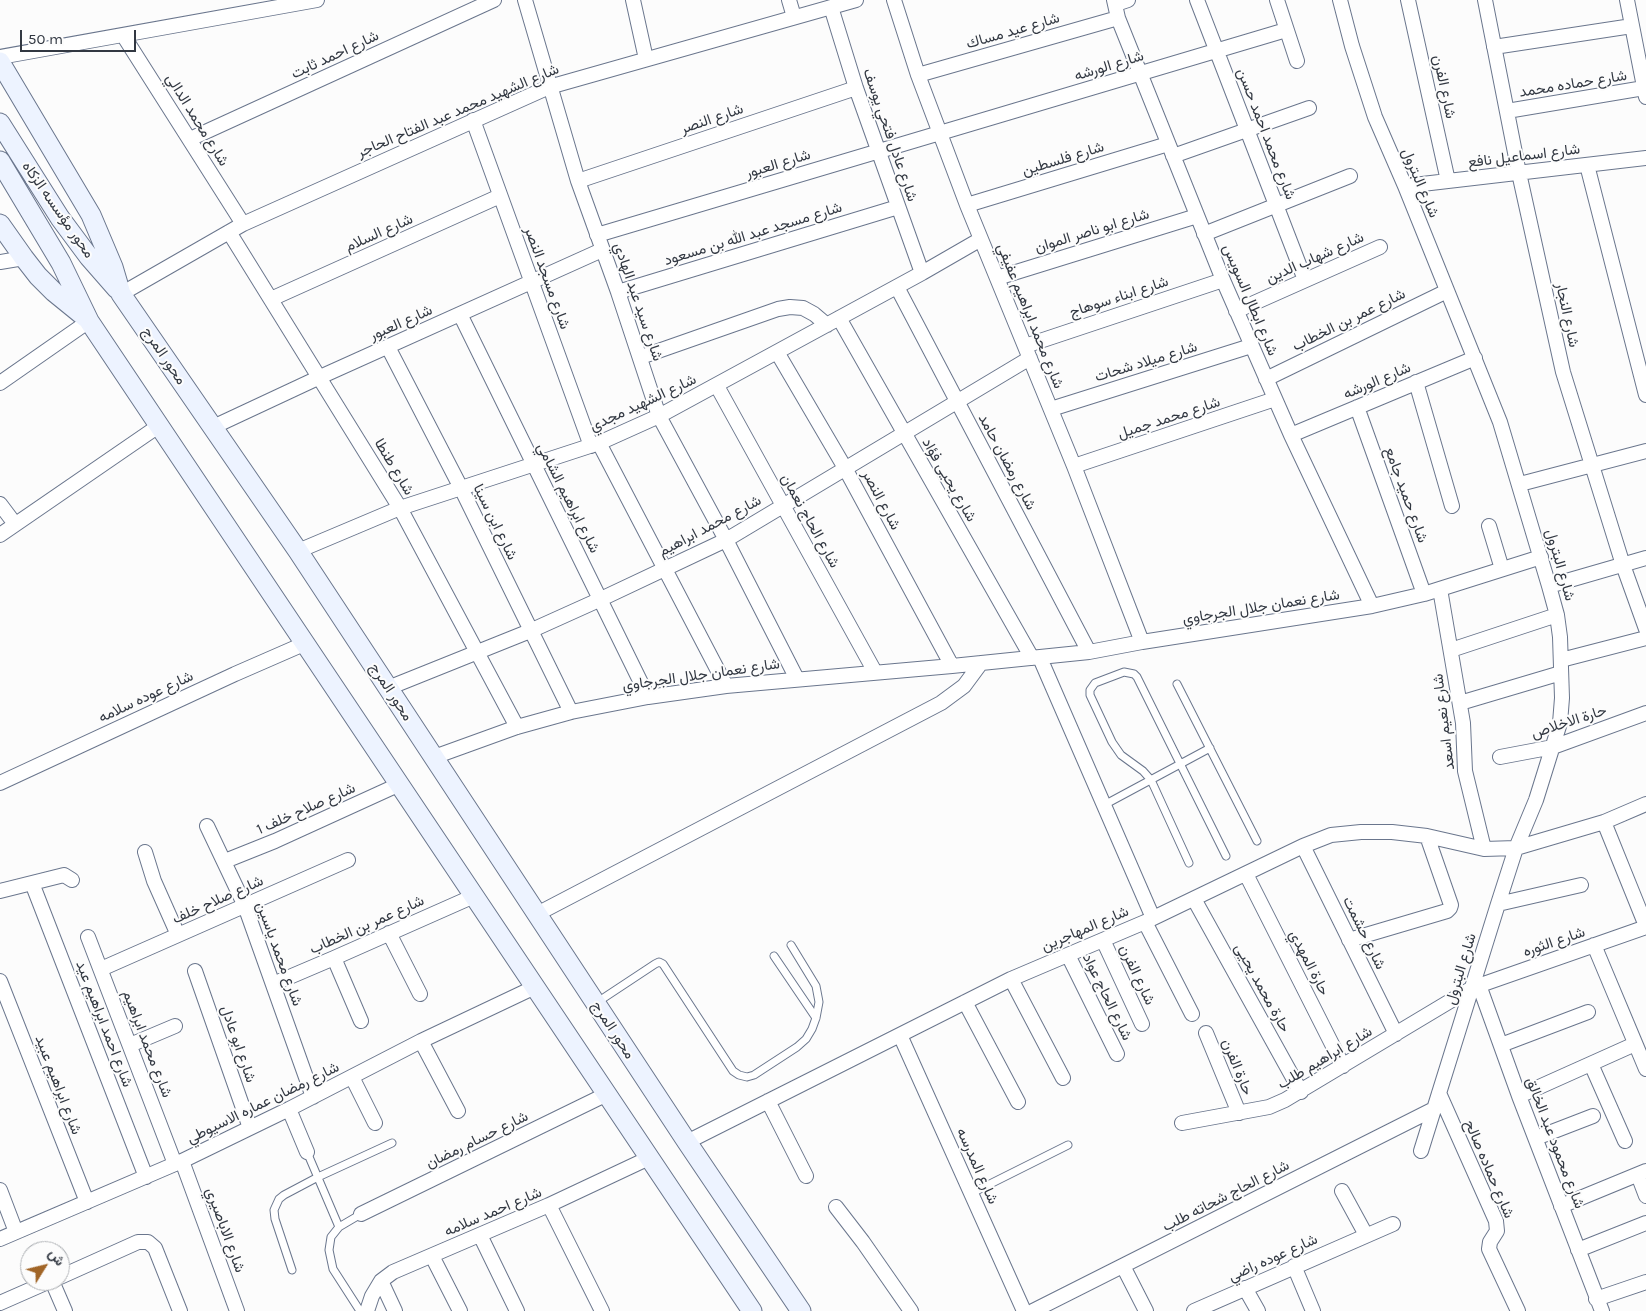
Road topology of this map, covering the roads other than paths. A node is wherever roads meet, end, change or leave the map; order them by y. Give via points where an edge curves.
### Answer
1 (317, 0) edge
2 (494, 0) edge
3 (525, 0) edge
4 (633, 0) edge
5 (789, 0) edge
6 (856, 0) edge
7 (894, 0) edge
8 (1197, 0) edge
9 (1277, 0) edge
10 (1340, 0) edge
11 (1408, 0) edge
12 (1485, 0) edge
13 (1627, 0) edge
14 (1119, 6) edge
15 (831, 7) junction
16 (794, 18) junction
17 (1632, 26) junction
18 (1286, 30) junction
19 (123, 34) junction
20 (1494, 47) junction
21 (1216, 51) junction
22 (0, 57) edge
23 (646, 59) junction
24 (1297, 61) dead end
25 (0, 62) edge
26 (1140, 73) junction
27 (918, 75) junction
28 (550, 87) junction
29 (856, 88) junction
30 (1645, 93) edge
31 (1309, 108) dead end
32 (1507, 111) junction
33 (473, 120) junction
34 (0, 123) edge
35 (1247, 130) junction
36 (940, 133) junction
37 (190, 139) junction
38 (1170, 150) junction
39 (879, 151) junction
40 (1646, 158) edge
41 (0, 161) edge
42 (1587, 165) junction
43 (1519, 173) junction
44 (1350, 176) dead end
45 (578, 181) junction
46 (1448, 181) junction
47 (1406, 186) junction
48 (500, 196) junction
49 (968, 205) junction
50 (1276, 205) junction
51 (898, 207) junction
52 (1197, 216) junction
53 (0, 224) edge
54 (244, 224) junction
55 (229, 232) junction
56 (1204, 234) junction
57 (597, 235) junction
58 (981, 239) junction
59 (1380, 247) dead end
60 (602, 250) junction
61 (24, 258) junction
62 (0, 262) edge
63 (922, 273) junction
64 (997, 278) junction
65 (1223, 280) junction
66 (1305, 280) junction
67 (531, 282) junction
68 (897, 287) junction
69 (1447, 291) junction
70 (618, 292) junction
71 (121, 294) junction
72 (271, 299) junction
73 (1236, 311) junction
74 (460, 314) junction
75 (89, 320) junction
76 (833, 322) junction
77 (1251, 346) junction
78 (388, 347) junction
79 (777, 352) junction
80 (1028, 352) junction
81 (641, 357) junction
82 (1475, 358) junction
83 (320, 376) junction
84 (1266, 379) junction
85 (1416, 382) junction
86 (0, 383) edge
87 (717, 386) junction
88 (1646, 395) edge
89 (1275, 400) junction
90 (957, 401) junction
91 (1357, 407) junction
92 (1051, 409) junction
93 (659, 416) junction
94 (160, 424) junction
95 (213, 428) junction
96 (904, 433) junction
97 (1291, 435) junction
98 (595, 445) junction
99 (1646, 451) edge
100 (533, 465) junction
101 (1591, 465) junction
102 (1074, 466) junction
103 (845, 468) junction
104 (1520, 484) junction
105 (461, 488) junction
106 (0, 504) edge
107 (783, 505) junction
108 (1452, 506) dead end
109 (400, 508) junction
110 (15, 524) junction
111 (1490, 526) dead end
112 (0, 535) edge
113 (726, 540) junction
114 (298, 551) junction
115 (1541, 557) junction
116 (1646, 558) edge
117 (1623, 564) junction
118 (664, 569) junction
119 (1502, 569) junction
120 (1549, 586) junction
121 (1440, 589) junction
122 (1424, 594) junction
123 (601, 600) junction
124 (1372, 606) junction
125 (1557, 615) junction
126 (1646, 629) edge
127 (530, 631) junction
128 (1646, 638) edge
129 (1142, 642) junction
130 (306, 643) junction
131 (1451, 650) junction
132 (477, 652) junction
133 (1089, 652) junction
134 (1036, 658) junction
135 (981, 663) junction
136 (952, 666) junction
137 (1561, 667) junction
138 (875, 672) junction
139 (797, 679) junction
140 (1177, 684) dead end
141 (726, 686) junction
142 (388, 688) junction
143 (648, 697) junction
144 (1460, 702) junction
145 (571, 712) junction
146 (1646, 713) edge
147 (517, 727) junction
148 (1553, 747) junction
149 (1210, 748) junction
150 (434, 757) junction
151 (1500, 757) dead end
152 (1181, 764) junction
153 (1151, 780) junction
154 (0, 783) edge
155 (400, 784) junction
156 (1646, 804) edge
157 (1104, 805) junction
158 (1604, 822) junction
159 (208, 826) dead end
160 (1427, 836) junction
161 (1257, 842) dead end
162 (1303, 846) junction
163 (1516, 848) junction
164 (1484, 850) junction
165 (145, 852) dead end
166 (1226, 856) dead end
167 (348, 860) dead end
168 (224, 861) junction
169 (1189, 863) dead end
170 (1246, 874) junction
171 (72, 880) dead end
172 (32, 883) junction
173 (1581, 885) dead end
174 (0, 891) edge
175 (474, 896) junction
176 (1194, 899) junction
177 (1498, 904) junction
178 (245, 906) junction
179 (537, 914) junction
180 (1149, 920) junction
181 (1646, 927) edge
182 (389, 933) junction
183 (178, 935) junction
184 (88, 937) dead end
185 (1103, 940) junction
186 (1349, 940) junction
187 (791, 945) dead end
188 (1594, 945) junction
189 (1068, 954) junction
190 (774, 956) dead end
191 (334, 958) junction
192 (101, 969) junction
193 (195, 970) dead end
194 (1010, 979) junction
195 (0, 980) edge
196 (273, 984) junction
197 (535, 987) junction
198 (1476, 987) junction
199 (420, 994) dead end
200 (965, 1002) junction
201 (596, 1003) junction
202 (1588, 1012) dead end
203 (1192, 1014) dead end
204 (816, 1018) junction
205 (361, 1021) dead end
206 (1142, 1024) dead end
207 (175, 1026) dead end
208 (1206, 1033) dead end
209 (1396, 1034) junction
210 (900, 1035) junction
211 (421, 1041) junction
212 (1635, 1044) junction
213 (130, 1045) junction
214 (1501, 1045) junction
215 (1117, 1054) dead end
216 (1591, 1064) junction
217 (1343, 1066) junction
218 (1646, 1069) edge
219 (352, 1077) junction
220 (1062, 1078) dead end
221 (1301, 1092) junction
222 (1439, 1093) junction
223 (607, 1094) junction
224 (1519, 1096) junction
225 (313, 1097) junction
226 (768, 1101) junction
227 (1018, 1102) dead end
228 (289, 1109) junction
229 (1434, 1109) junction
230 (458, 1111) dead end
231 (1239, 1113) junction
232 (1593, 1116) dead end
233 (375, 1123) dead end
234 (1182, 1123) dead end
235 (250, 1128) junction
236 (1536, 1138) junction
237 (1624, 1141) dead end
238 (687, 1142) junction
239 (392, 1143) dead end
240 (1068, 1145) dead end
241 (1421, 1151) dead end
242 (307, 1152) joint
243 (649, 1158) junction
244 (179, 1162) junction
245 (1642, 1173) edge
246 (806, 1176) dead end
247 (146, 1177) junction
248 (318, 1177) junction
249 (0, 1190) edge
250 (1342, 1191) dead end
251 (972, 1193) junction
252 (1646, 1196) edge
253 (86, 1202) junction
254 (549, 1206) junction
255 (1561, 1206) junction
256 (836, 1207) dead end
257 (361, 1214) joint
258 (1646, 1223) edge
259 (1393, 1224) dead end
260 (339, 1227) junction
261 (16, 1232) junction
262 (480, 1235) junction
263 (1366, 1235) junction
264 (0, 1239) edge
265 (1578, 1250) junction
266 (432, 1256) junction
267 (1123, 1266) junction
268 (1294, 1266) junction
269 (292, 1270) dead end
270 (70, 1272) edge
271 (381, 1281) junction
272 (1646, 1282) edge
273 (1245, 1288) junction
274 (28, 1291) edge
275 (56, 1291) edge
276 (0, 1303) edge
277 (1599, 1305) edge
278 (65, 1311) edge
279 (180, 1311) edge
280 (237, 1311) edge
281 (360, 1311) edge
282 (367, 1311) edge
283 (395, 1311) edge
284 (460, 1311) edge
285 (517, 1311) edge
286 (602, 1311) edge
287 (752, 1311) edge
288 (801, 1311) edge
289 (910, 1311) edge
290 (1024, 1311) edge
291 (1033, 1311) edge
292 (1146, 1311) edge
293 (1194, 1311) edge
294 (1258, 1311) edge
295 (1313, 1311) edge
296 (1518, 1311) edge

1 - 19 street
2 - 37 street, شارع احمد ثابت
3 - 28 street, شارع سيد عبد الهادي
4 - 23 street
5 - 16 street
6 - 15 street, شارع الشهيد محمد عبد الفتاح الحاجر
7 - 27 street, شارع محمد ابراهيم عفيفي
8 - 21 street, شارع محمد احمد حسن
9 - 18 street
10 - 47 street, شارع البترول via 1375,117
11 - 46 street, شارع الفرن
12 - 20 street, شارع النجار
13 - 17 street
14 - 26 street, شارع ابطال السويس
14 - 27 street, شارع عيد مساك
15 - 16 street, شارع الشهيد محمد عبد الفتاح الحاجر
15 - 29 street, شارع عادل فتحي يوسف
16 - 23 street, شارع الشهيد محمد عبد الفتاح الحاجر
17 - 20 street
17 - 30 street
18 - 21 street, شارع الورشه
18 - 24 street
19 - 22 street
19 - 37 street, شارع محمد الدالي
20 - 32 street, شارع النجار
21 - 26 street, شارع الورشه
21 - 35 street, شارع محمد احمد حسن
23 - 28 street, شارع الشهيد محمد عبد الفتاح الحاجر
25 - 71 main road, محور المرج via 91,216
26 - 36 street, شارع الورشه
26 - 38 street, شارع ابطال السويس
27 - 36 street, شارع محمد ابراهيم عفيفي
28 - 33 street, شارع الشهيد محمد عبد الفتاح الحاجر
28 - 45 street, شارع سيد عبد الهادي
29 - 39 street, شارع عادل فتحي يوسف
29 - 45 street, شارع النصر
30 - 32 street, شارع حماده محمد
31 - 35 street, شارع فلسطين
32 - 43 street, شارع النجار
33 - 48 street, شارع مسجد النصر
33 - 54 street, شارع الشهيد محمد عبد الفتاح الحاجر
34 - 71 main road, محور مؤسسه الزكاه via 74,238
35 - 38 street, شارع فلسطين
35 - 50 street, شارع محمد احمد حسن
36 - 39 street, شارع العبور
36 - 49 street, شارع محمد ابراهيم عفيفي
37 - 54 street, شارع محمد الدالي
38 - 49 street, شارع فلسطين
38 - 52 street, شارع ابطال السويس
39 - 51 street, شارع عادل فتحي يوسف
39 - 57 street, شارع العبور
40 - 42 street, شارع اسماعيل نافع
41 - 75 main road, محور مؤسسه الزكاه via 61,263
42 - 43 street, شارع اسماعيل نافع
42 - 88 street
43 - 46 street, شارع اسماعيل نافع
43 - 101 street, شارع النجار via 1563,372
44 - 50 street
45 - 57 street, شارع سيد عبد الهادي
46 - 47 street, شارع اسماعيل نافع
47 - 69 street, شارع البترول
48 - 67 street, شارع مسجد النصر
48 - 72 street, شارع السلام
49 - 58 street, شارع محمد ابراهيم عفيفي
50 - 56 street
50 - 66 street, شارع محمد احمد حسن
51 - 63 street, شارع عادل فتحي يوسف
51 - 70 street, شارع مسجد عبد الله بن مسعود
52 - 56 street, شارع ابطال السويس
52 - 64 street, شارع ابو ناصر الموان
53 - 61 main road
54 - 55 street, شارع الشهيد محمد عبد الفتاح الحاجر
55 - 71 street, شارع الشهيد محمد عبد الفتاح الحاجر
55 - 72 street, شارع طنطا
56 - 65 street, شارع ابطال السويس
57 - 60 street, شارع سيد عبد الهادي
58 - 63 street, شارع الشهيد مجدي
58 - 64 street, شارع محمد ابراهيم عفيفي
59 - 66 street, شارع شهاب الدين
60 - 67 street, شارع العبور
60 - 70 street, شارع سيد عبد الهادي
61 - 62 street
61 - 75 main road via 54,292
63 - 68 street, شارع الشهيد مجدي
64 - 80 street, شارع محمد ابراهيم عفيفي
65 - 73 street, شارع ابطال السويس
65 - 80 street, شارع ابناء سوهاج
66 - 73 street, شارع شهاب الدين
67 - 74 street, شارع العبور
67 - 98 street, شارع مسجد النصر
68 - 76 street, شارع الشهيد مجدي
68 - 90 street, شارع رمضان حامد
69 - 82 street, شارع البترول
69 - 84 street, شارع عمر بن الخطاب
70 - 81 street, شارع سيد عبد الهادي
71 - 95 main road, محور المرج
72 - 83 street, شارع طنطا
73 - 77 street, شارع ابطال السويس
74 - 78 street, شارع العبور
74 - 100 street, شارع ابراهيم الشامي
75 - 86 street
75 - 94 main road
76 - 79 street, شارع الشهيد مجدي
76 - 81 street via 802,308 778,309
76 - 96 street, شارع يحيى فؤاد
77 - 84 street, شارع ابطال السويس
77 - 92 street, شارع ميلاد شحات
78 - 83 street, شارع العبور
78 - 105 street, شارع ابن سينا
79 - 87 street, شارع الشهيد مجدي
79 - 103 street, شارع النصر
80 - 90 street, شارع محمد ابراهيم
80 - 92 street, شارع محمد ابراهيم عفيفي
81 - 93 street, شارع سيد عبد الهادي
82 - 85 street, شارع الورشه
82 - 104 street, شارع البترول
83 - 95 street, شارع العبور
83 - 109 street, شارع طنطا
84 - 89 street, شارع ابطال السويس
85 - 91 street, شارع الورشه
85 - 108 street
87 - 93 street, شارع الشهيد مجدي
87 - 107 street, شارع الحاج نعمان
89 - 97 street, شارع ابطال السويس
89 - 102 street, شارع محمد جميل
90 - 96 street, شارع محمد ابراهيم
90 - 133 street, شارع رمضان حامد
91 - 97 street, شارع الورشه
91 - 122 street, شارع حميد جامع
92 - 102 street, شارع محمد ابراهيم عفيفي
93 - 98 street, شارع الشهيد مجدي
93 - 113 street, شارع سيد عبد الهادي
94 - 110 street
94 - 130 main road
95 - 114 main road, محور المرج
96 - 103 street, شارع محمد ابراهيم
96 - 134 street, شارع يحيى فؤاد
97 - 124 street, شارع ابطال السويس
98 - 100 street, شارع الشهيد مجدي
98 - 118 street, شارع مسجد النصر
99 - 101 street
100 - 105 street, شارع الشهيد مجدي
100 - 123 street, شارع ابراهيم الشامي
101 - 104 street
101 - 117 street, شارع النجار
102 - 129 street, شارع محمد ابراهيم عفيفي
103 - 107 street, شارع محمد ابراهيم
103 - 136 street, شارع النصر
104 - 115 street, شارع البترول
105 - 109 street, شارع الشهيد مجدي
105 - 127 street, شارع ابن سينا
106 - 110 street
107 - 113 street, شارع محمد ابراهيم
107 - 138 street, شارع الحاج نعمان
109 - 114 street, شارع الشهيد مجدي
109 - 132 street, شارع طنطا
110 - 112 street
111 - 119 street
113 - 118 street, شارع محمد ابراهيم
113 - 139 street, شارع سيد عبد الهادي
114 - 142 main road, محور المرج
115 - 119 street, شارع نعمان جلال الجرجاوي
115 - 120 street, شارع البترول
116 - 117 street
117 - 120 street
117 - 126 street, شارع النجار
118 - 123 street, شارع محمد ابراهيم
118 - 141 street, شارع مسجد النصر
119 - 121 street, شارع نعمان جلال الجرجاوي
120 - 125 street, شارع البترول
121 - 122 street, شارع نعمان جلال الجرجاوي
121 - 131 street, شارع نعيم اسعد
122 - 124 street, شارع نعمان جلال الجرجاوي
123 - 127 street, شارع محمد ابراهيم
123 - 143 street, شارع ابراهيم الشامي
124 - 129 street, شارع نعمان جلال الجرجاوي
125 - 131 street
125 - 137 street, شارع البترول
127 - 132 street, شارع محمد ابراهيم
127 - 145 street, شارع ابن سينا
128 - 137 street
129 - 133 street, شارع نعمان جلال الجرجاوي
130 - 154 street, شارع عوده سلامه
130 - 155 main road
131 - 144 street, شارع نعيم اسعد
132 - 142 street, شارع محمد ابراهيم
132 - 147 street, شارع طنطا
133 - 134 street, شارع نعمان جلال الجرجاوي
134 - 135 street, شارع نعمان جلال الجرجاوي
134 - 157 street, شارع يحيى فؤاد
135 - 136 street, شارع نعمان جلال الجرجاوي
135 - 179 street via 964,686 941,703
136 - 138 street, شارع نعمان جلال الجرجاوي
137 - 144 street
137 - 148 street, شارع البترول via 1560,723
138 - 139 street, شارع نعمان جلال الجرجاوي
139 - 141 street, شارع نعمان جلال الجرجاوي
140 - 149 lane
141 - 143 street, شارع نعمان جلال الجرجاوي
142 - 150 main road, محور المرج
143 - 145 street, شارع نعمان جلال الجرجاوي
144 - 164 street, شارع نعيم اسعد via 1465,771
145 - 147 street, شارع نعمان جلال الجرجاوي
146 - 148 street, حارة الاخلاص
147 - 150 street, شارع نعمان جلال الجرجاوي
148 - 151 street, حارة الاخلاص
148 - 163 street, شارع البترول
149 - 152 lane
149 - 161 lane
150 - 179 main road, محور المرج
152 - 153 lane
152 - 153 lane via 1134,674 1124,672 1095,682 1090,695 1112,742 1121,755
152 - 166 lane
153 - 157 lane
153 - 169 lane
155 - 168 street, شارع صلاح خلف 1
155 - 175 main road
156 - 158 street, شارع المهاجرين
157 - 180 street, شارع يحيى فؤاد
158 - 163 street, شارع المهاجرين
158 - 181 street
159 - 168 street, شارع محمد ياسين
160 - 162 street, شارع المهاجرين via 1361,832 1330,835
160 - 164 street, شارع المهاجرين
160 - 186 street via 1450,908
162 - 170 street, شارع المهاجرين
162 - 186 street, شارع حشمت
163 - 164 street, شارع المهاجرين
163 - 177 street, شارع البترول
165 - 183 street
167 - 178 street, شارع صلاح خلف
168 - 178 street, شارع محمد ياسين
170 - 176 street, شارع المهاجرين
170 - 217 street, حارة المهدي
171 - 172 street via 64,875
172 - 174 street
172 - 247 street, شارع احمد ابراهيم عيد
173 - 177 street
175 - 182 street, شارع عمر بن الخطاب
175 - 197 main road
176 - 180 street, شارع المهاجرين
176 - 221 street, حارة محمد يحيى
177 - 198 street, شارع البترول
178 - 183 street, شارع صلاح خلف
178 - 196 street, شارع محمد ياسين
179 - 201 main road, محور المرج
180 - 185 street, شارع المهاجرين
180 - 203 street, شارع يحيى فؤاد
181 - 188 street, شارع الثوره
182 - 191 street, شارع عمر بن الخطاب
182 - 199 street
183 - 192 street, شارع صلاح خلف
184 - 192 street, شارع محمد ابراهيم
185 - 189 street, شارع المهاجرين
185 - 206 street, شارع الفرن
186 - 209 street, شارع حشمت
187 - 204 lane via 816,986 819,1002
188 - 198 street, شارع الثوره
188 - 212 street
189 - 194 street, شارع المهاجرين
189 - 215 street, شارع الحاج عواد
190 - 204 lane
191 - 196 street, شارع عمر بن الخطاب
191 - 205 street
192 - 213 street, شارع محمد ابراهيم
193 - 235 street, شارع ابو عادل
194 - 200 street, شارع المهاجرين
194 - 220 street
195 - 253 street, شارع ابراهيم عبيد
196 - 225 street, شارع محمد ياسين
197 - 211 street, شارع رمضان عماره الاسيوطي
197 - 223 main road
198 - 209 street, شارع ابراهيم طلب
198 - 214 street, شارع محمود عبد الخالق
198 - 222 street, شارع البترول
200 - 210 street, شارع المهاجرين
200 - 227 street
201 - 204 lane via 655,964 663,964 733,1071 747,1077 806,1039
201 - 238 main road, محور المرج
202 - 214 street
207 - 213 street
208 - 231 street, حارة الفرن
209 - 217 street, شارع ابراهيم طلب
210 - 226 street, شارع المهاجرين
210 - 251 street, شارع المدرسه
211 - 219 street, شارع رمضان عماره الاسيوطي
211 - 230 street
212 - 216 street
212 - 218 street
213 - 244 street, شارع محمد ابراهيم
214 - 224 street, شارع محمود عبد الخالق
216 - 224 street
216 - 237 street
217 - 221 street, شارع ابراهيم طلب
219 - 225 street, شارع رمضان عماره الاسيوطي
219 - 233 street
221 - 231 street, شارع ابراهيم طلب via 1269,1107
222 - 229 street, شارع البترول
222 - 296 street, شارع حماده صالح via 1496,1221 1497,1231 1489,1249
223 - 243 main road
223 - 257 street, شارع حسام رمضان
224 - 236 street, شارع محمود عبد الخالق
225 - 228 street, شارع رمضان عماره الاسيوطي
226 - 238 street, شارع المهاجرين
226 - 246 street
228 - 235 street, شارع رمضان عماره الاسيوطي
228 - 242 street
229 - 241 street, شارع البترول
229 - 267 street, شارع الحاج شحاته طلب
231 - 234 street, شارع ابراهيم طلب
232 - 236 street
235 - 244 street, شارع رمضان عماره الاسيوطي
236 - 255 street, شارع محمود عبد الخالق
238 - 288 main road, محور المرج
239 - 248 lane
240 - 251 lane
242 - 248 lane
243 - 254 street, شارع احمد سلامه
243 - 287 main road
244 - 247 street, شارع رمضان عماره الاسيوطي
244 - 280 street, شارع الاباصيري
245 - 252 street
245 - 255 street
247 - 253 street, شارع رمضان عماره الاسيوطي
248 - 260 lane
248 - 269 lane via 284,1195 275,1204 275,1219
249 - 261 street
250 - 263 street
251 - 290 street, شارع المدرسه
253 - 261 street, شارع رمضان عماره الاسيوطي
254 - 262 street, شارع احمد سلامه
254 - 286 street
255 - 265 street, شارع محمود عبد الخالق
256 - 289 street
257 - 260 lane
258 - 265 street
259 - 263 street, شارع عوده راضي
260 - 281 lane via 331,1236 329,1250 333,1269
261 - 264 street, شارع رمضان عماره الاسيوطي
262 - 266 street, شارع احمد سلامه
262 - 285 street
263 - 268 street, شارع عوده راضي
265 - 277 street, شارع محمود عبد الخالق
266 - 271 street, شارع احمد سلامه via 393,1272
266 - 284 street
267 - 291 street, شارع الحاج شحاته طلب
267 - 292 street
268 - 273 street, شارع عوده راضي
268 - 295 street
270 - 279 street via 138,1242 148,1242 155,1248
271 - 282 street
271 - 283 street
272 - 277 street
273 - 293 street, شارع عوده راضي
273 - 294 street
274 - 276 street
275 - 278 street

